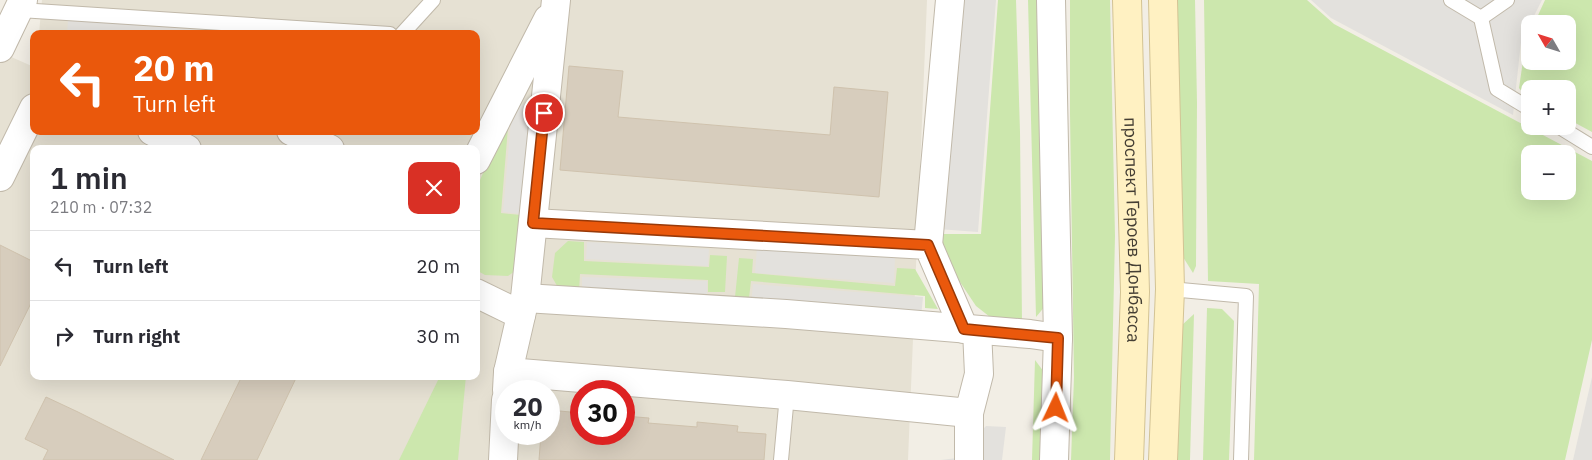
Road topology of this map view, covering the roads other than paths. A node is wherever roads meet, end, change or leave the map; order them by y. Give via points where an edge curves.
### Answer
1 (433, 0) edge
2 (950, 0) edge
3 (1051, 0) edge
4 (1127, 0) edge
5 (1162, 0) edge
6 (1451, 0) edge
7 (1507, 0) edge
8 (556, 2) edge
9 (21, 5) edge
10 (1481, 18) junction
11 (339, 30) edge
12 (406, 30) edge
13 (0, 48) edge
14 (1521, 104) edge
15 (30, 116) edge
16 (160, 135) edge
17 (300, 135) edge
18 (1573, 135) edge
19 (180, 145) edge
20 (321, 145) edge
21 (1592, 147) edge
22 (480, 152) edge
23 (0, 177) edge
24 (533, 223) junction
25 (928, 245) junction
26 (1170, 289) junction
27 (480, 294) edge
28 (523, 307) junction
29 (970, 329) junction
30 (1058, 338) junction
31 (507, 380) edge
32 (560, 384) edge
33 (787, 395) junction
34 (969, 413) junction
35 (504, 445) edge
36 (503, 460) edge
37 (781, 460) edge
38 (968, 460) edge
39 (1054, 460) edge
40 (1129, 460) edge
41 (1164, 460) edge
42 (1242, 460) edge

1 - 12 lane
2 - 25 street
3 - 30 street
4 - 40 street, проспект Героев Донбасса via 1135,292
5 - 26 street, проспект Героев Донбасса
6 - 10 lane
7 - 10 lane
8 - 22 street
8 - 24 street
9 - 11 lane
9 - 13 street
10 - 14 lane via 1497,89
15 - 23 street
16 - 19 street
17 - 20 street
18 - 21 lane
24 - 25 street
24 - 28 street
25 - 29 street
26 - 41 street, проспект Героев Донбасса
26 - 42 lane via 1246,296
27 - 28 street
28 - 29 street via 786,314
28 - 31 street
29 - 30 street
29 - 34 street via 979,374
30 - 39 street
32 - 33 street
33 - 34 street
33 - 37 lane
34 - 38 street
35 - 36 street

